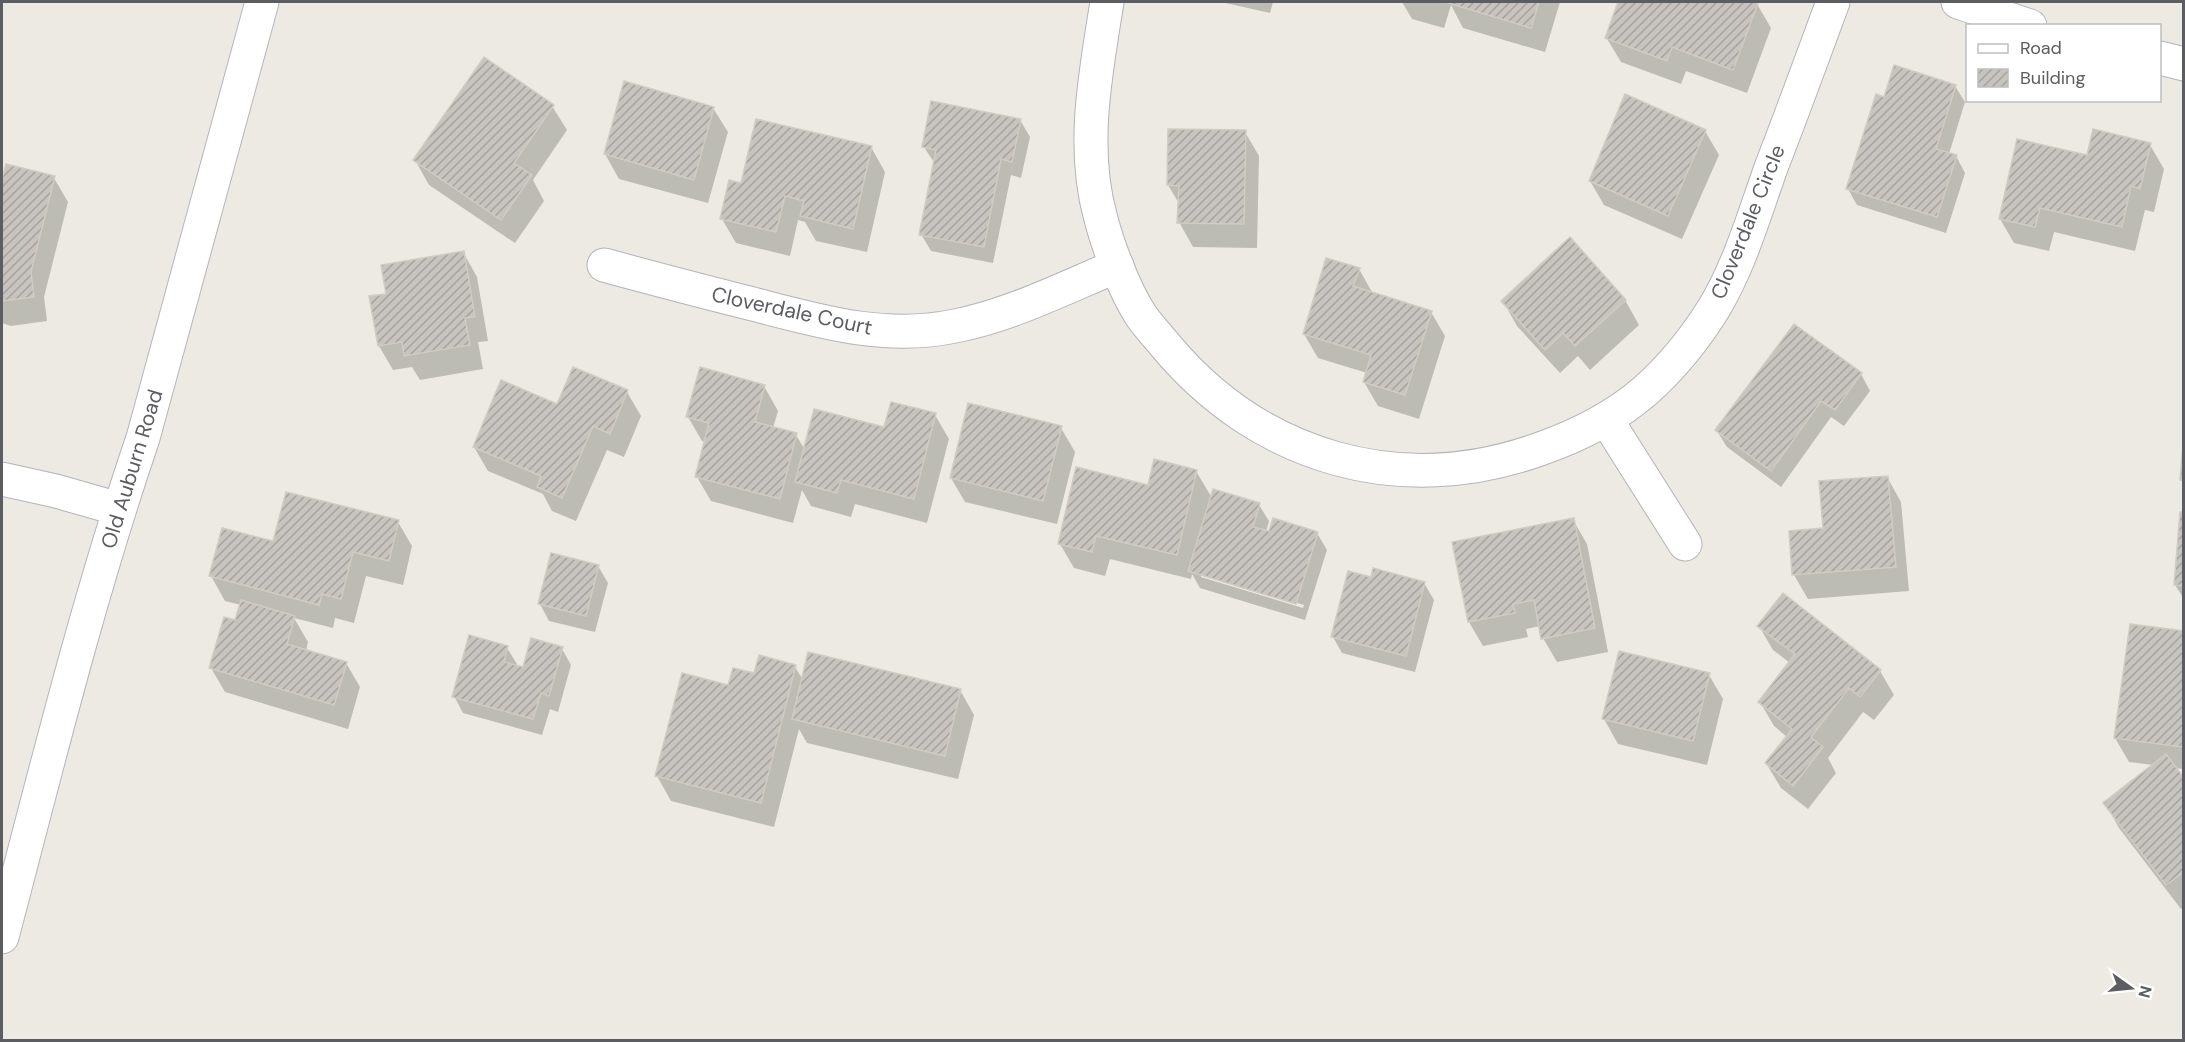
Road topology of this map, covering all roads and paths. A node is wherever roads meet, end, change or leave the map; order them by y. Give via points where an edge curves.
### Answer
1 (262, 2) edge
2 (1107, 2) edge
3 (1833, 2) edge
4 (1958, 2) edge
5 (2024, 24) edge
6 (2161, 58) edge
7 (2184, 64) edge
8 (604, 265) dead end
9 (1117, 266) junction
10 (1606, 419) junction
11 (2, 479) edge
12 (119, 509) junction
13 (1685, 544) dead end
14 (2, 937) edge

1 - 12 street, Old Auburn Road via 143,438
2 - 9 street, Cloverdale Circle via 1092,110 1092,168 1099,213
3 - 10 street, Cloverdale Circle via 1737,258 1714,307 1681,352 1645,391
4 - 5 street
6 - 7 street
8 - 9 street, Cloverdale Court via 840,326 912,332 954,327 993,316
9 - 10 street, Cloverdale Circle via 1140,314 1189,374 1236,412 1293,444 1354,464 1415,471 1468,468 1553,445
10 - 13 street
11 - 12 street
12 - 14 street, Old Auburn Road

